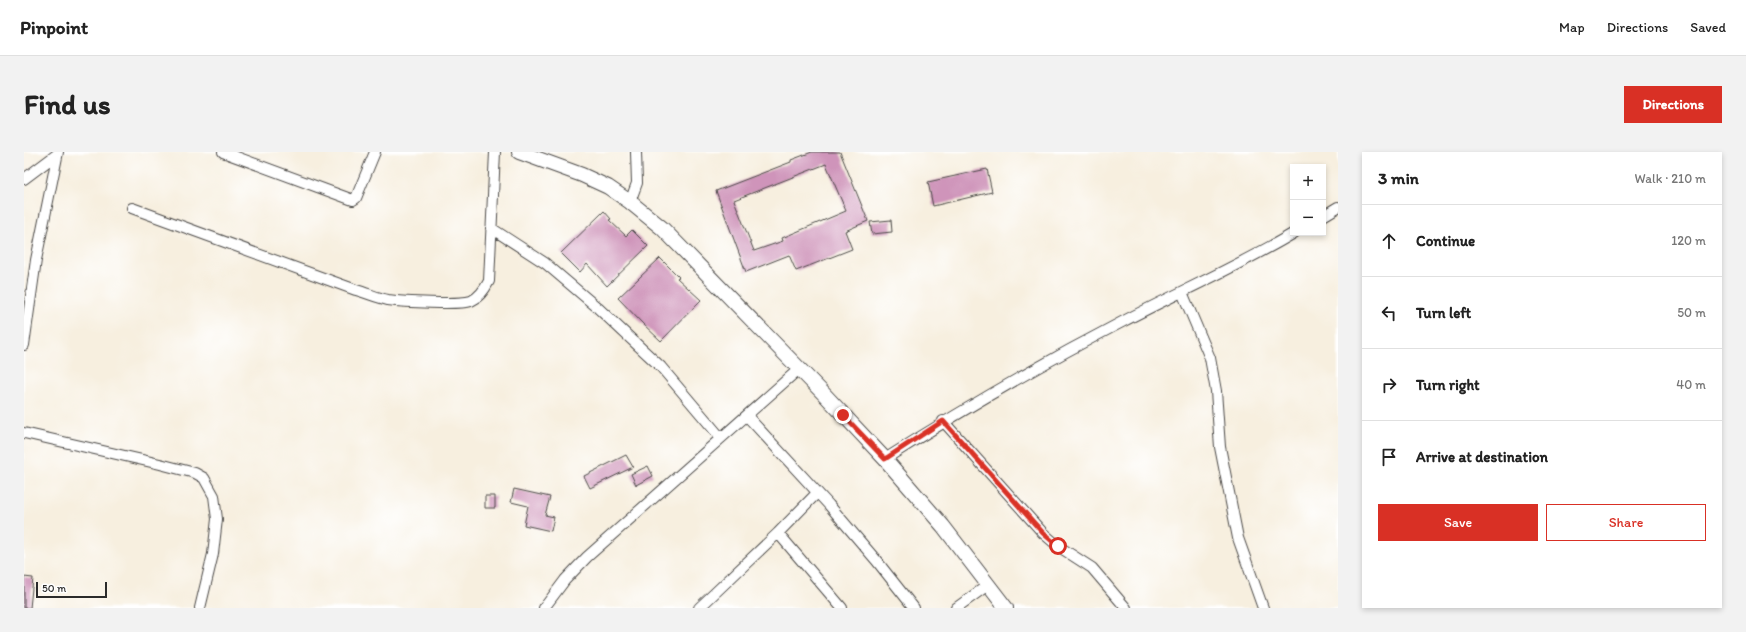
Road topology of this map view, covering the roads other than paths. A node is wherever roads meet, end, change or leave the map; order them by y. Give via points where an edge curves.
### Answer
1 (223, 152) edge
2 (375, 152) edge
3 (495, 152) edge
4 (520, 152) edge
5 (636, 152) edge
6 (57, 153) edge
7 (24, 179) edge
8 (630, 202) junction
9 (1338, 207) edge
10 (132, 208) dead end
11 (1326, 214) edge
12 (491, 228) junction
13 (1290, 235) edge
14 (1182, 292) junction
15 (24, 345) edge
16 (800, 369) junction
17 (747, 416) junction
18 (943, 421) junction
19 (24, 433) edge
20 (721, 438) junction
21 (885, 459) junction
22 (817, 493) junction
23 (778, 533) junction
24 (988, 585) junction
25 (200, 608) edge
26 (544, 608) edge
27 (699, 608) edge
28 (842, 608) edge
29 (914, 608) edge
30 (956, 608) edge
31 (1006, 608) edge
32 (1126, 608) edge
33 (1263, 608) edge

1 - 2 street via 353,200
3 - 12 street
4 - 8 main road via 582,175 608,187
5 - 8 street via 637,183
6 - 7 street
6 - 15 street via 36,260
8 - 16 main road via 679,244
9 - 11 street
10 - 12 street via 388,300 437,303 470,301 477,298 485,289 489,281
12 - 20 street via 545,262 598,308 661,367
13 - 14 street
14 - 18 street via 1032,370
14 - 33 street via 1210,358 1216,391 1220,447 1238,538
16 - 17 street
16 - 21 main road
17 - 20 street
17 - 22 street
18 - 21 street
18 - 32 street via 1043,533 1092,568
19 - 25 street via 160,464 195,473 204,478 214,496 217,519 213,554
20 - 26 street via 587,557
21 - 24 main road via 943,526
22 - 23 street
22 - 29 street
23 - 27 street
23 - 28 street
24 - 30 street
24 - 31 main road

